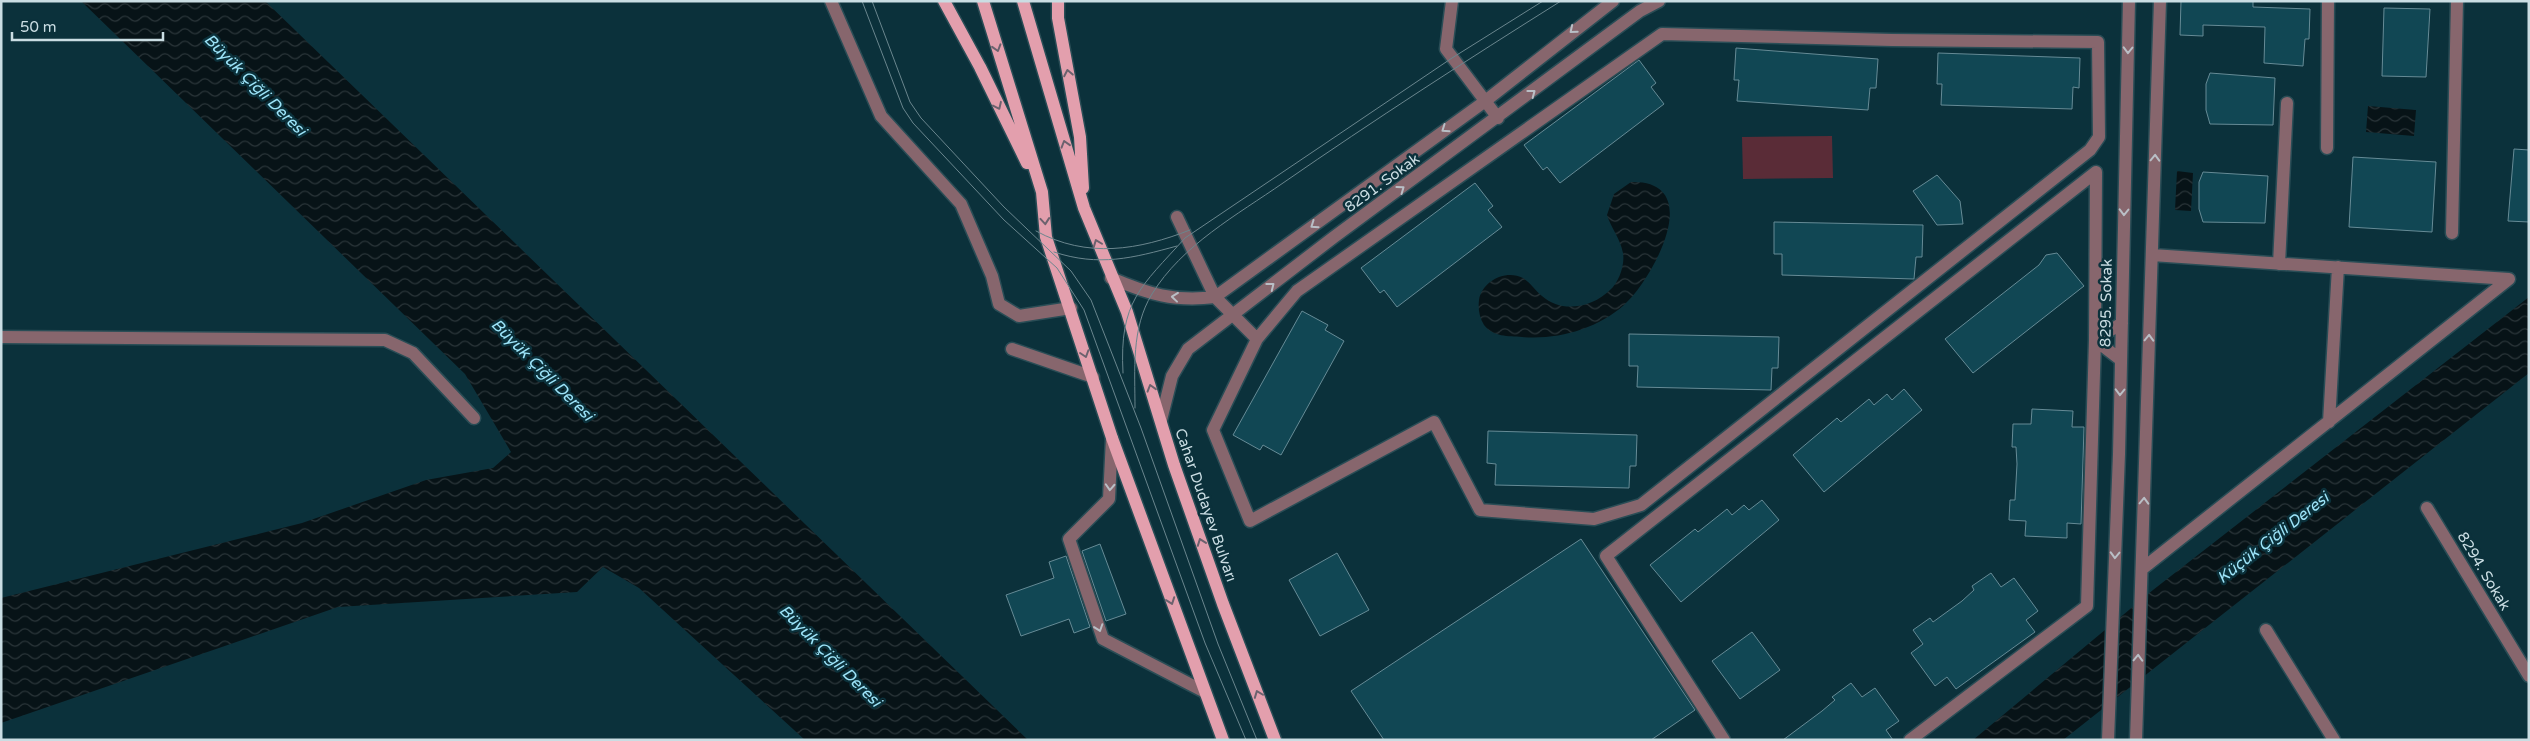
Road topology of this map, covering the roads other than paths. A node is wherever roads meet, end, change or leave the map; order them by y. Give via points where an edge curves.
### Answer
1 (831, 1) edge
2 (944, 1) edge
3 (983, 1) edge
4 (1023, 1) edge
5 (1058, 1) edge
6 (1452, 1) edge
7 (1613, 1) edge
8 (1658, 1) edge
9 (2129, 1) edge
10 (2160, 1) edge
11 (2328, 1) edge
12 (2457, 1) edge
13 (1484, 102) junction
14 (2287, 103) dead end
15 (1498, 118) junction
16 (2326, 148) dead end
17 (1042, 192) junction
18 (1084, 208) junction
19 (1177, 217) dead end
20 (2452, 233) dead end
21 (2152, 255) junction
22 (2279, 264) junction
23 (2338, 268) junction
24 (1111, 278) junction
25 (1215, 297) junction
26 (1071, 308) junction
27 (1232, 316) junction
28 (2122, 323) junction
29 (1, 337) edge
30 (1257, 339) junction
31 (2095, 340) junction
32 (1012, 349) dead end
33 (2121, 360) junction
34 (1093, 377) junction
35 (474, 418) dead end
36 (1161, 420) junction
37 (2328, 422) junction
38 (1112, 438) junction
39 (2427, 508) dead end
40 (2142, 569) junction
41 (2266, 630) dead end
42 (2529, 676) edge
43 (1205, 692) junction
44 (1223, 740) edge
45 (1275, 740) edge
46 (1724, 740) edge
47 (1910, 740) edge
48 (2108, 740) edge
49 (2136, 740) edge
50 (2334, 740) edge

1 - 26 street via 881,116 961,204 992,276 999,304 1019,316
2 -> 17 main road
3 -> 17 main road
18 -> 4 main road
18 -> 5 main road via 1080,137 1058,18
6 - 13 street via 1446,49
7 -> 13 street, 8291. Sokak
15 -> 8 street, 8291. Sokak
9 -> 28 street, 8295. Sokak
21 -> 10 street
11 - 16 street
12 - 20 street
13 - 15 street
13 -> 25 street, 8291. Sokak
14 - 22 street
27 -> 15 street, 8291. Sokak
17 -> 26 main road via 1046,237
24 -> 18 main road, Cahar Dudayev Bulvarı
19 - 25 street
21 - 22 street
40 -> 21 street
22 - 23 street
23 - 37 street
23 - 37 street via 2509,279
25 -> 24 street via 1195,300 1151,295
36 -> 24 main road, Cahar Dudayev Bulvarı via 1127,312
25 - 27 street
26 -> 34 main road
27 - 30 street
27 - 36 street, 8291. Sokak via 1188,349 1172,376
28 - 31 street
28 - 33 street, 8295. Sokak
29 - 35 street via 385,340 413,353
30 - 30 street via 1213,430 1250,521 1434,422 1480,510 1594,519 1641,505 2090,150 2099,136 2098,42 1662,34 1298,291
31 - 33 street
31 - 46 street via 2096,172 1606,556
31 - 47 street via 2087,606
32 - 34 street
33 -> 48 street, 8295. Sokak
34 - 38 main road
45 -> 36 main road, Cahar Dudayev Bulvarı via 1223,604
37 - 40 street
38 -> 43 main road
38 -> 43 street via 1110,499 1069,539 1103,639
39 - 42 street, 8294. Sokak
49 -> 40 street
41 - 50 street
43 - 44 main road

